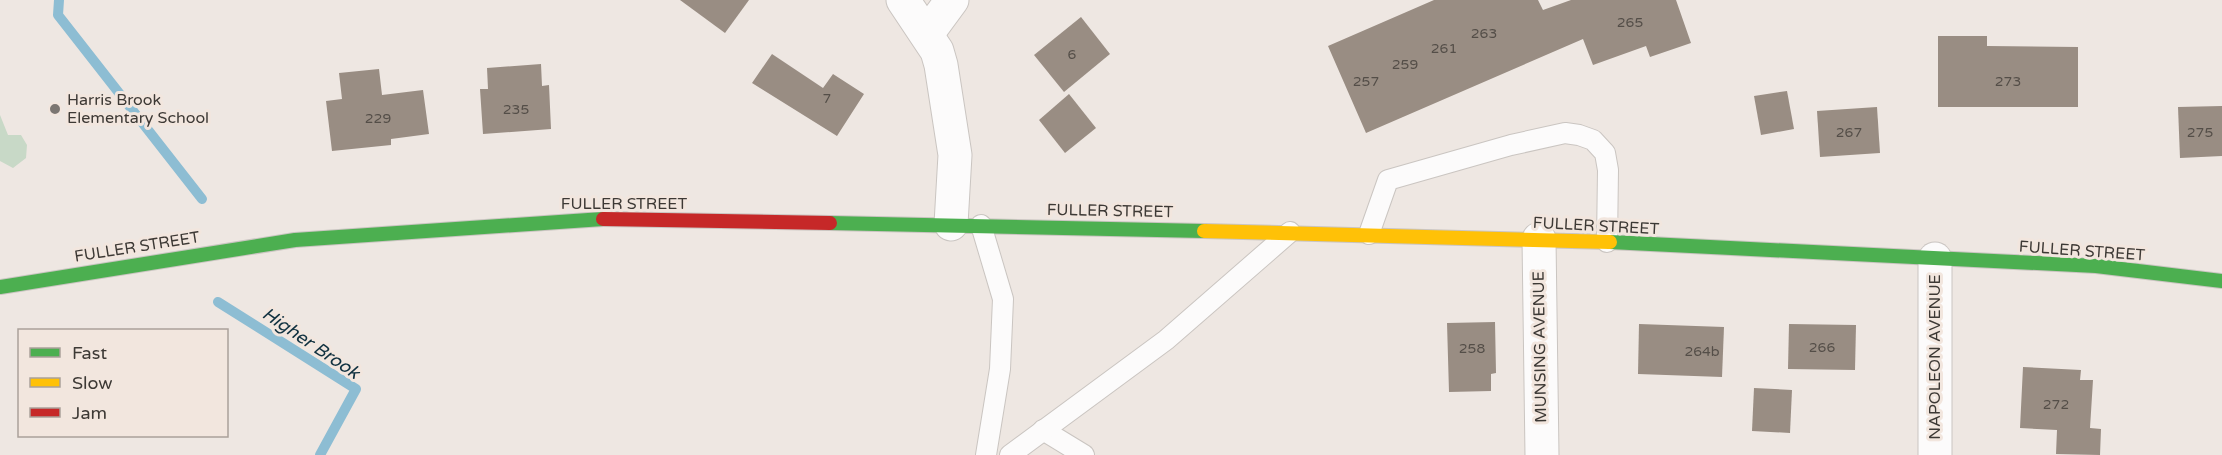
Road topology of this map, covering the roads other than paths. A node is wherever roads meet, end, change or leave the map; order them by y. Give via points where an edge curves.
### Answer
1 (903, 0) edge
2 (952, 0) edge
3 (927, 34) junction
4 (966, 224) junction
5 (1290, 232) junction
6 (1369, 234) junction
7 (1539, 239) junction
8 (1607, 242) junction
9 (1935, 259) junction
10 (2222, 281) edge
11 (0, 287) edge
12 (1043, 430) junction
13 (986, 455) edge
14 (1010, 455) edge
15 (1084, 455) edge
16 (1542, 455) edge
17 (1935, 455) edge

1 - 3 street
2 - 3 street
3 - 4 street via 941,65 950,107
4 - 5 street, FULLER STREET
4 - 11 street, FULLER STREET via 582,219 466,226 268,243
4 - 13 lane via 1003,299 1000,369
5 - 6 street, FULLER STREET
5 - 12 lane via 1166,340
6 - 7 street, FULLER STREET
6 - 8 lane via 1388,180 1566,133 1593,140 1605,153
7 - 8 street, FULLER STREET
7 - 16 street, MUNSING AVENUE
8 - 9 street, FULLER STREET
9 - 10 street, FULLER STREET via 2096,266
9 - 17 street, NAPOLEON AVENUE
12 - 14 lane
12 - 15 lane

